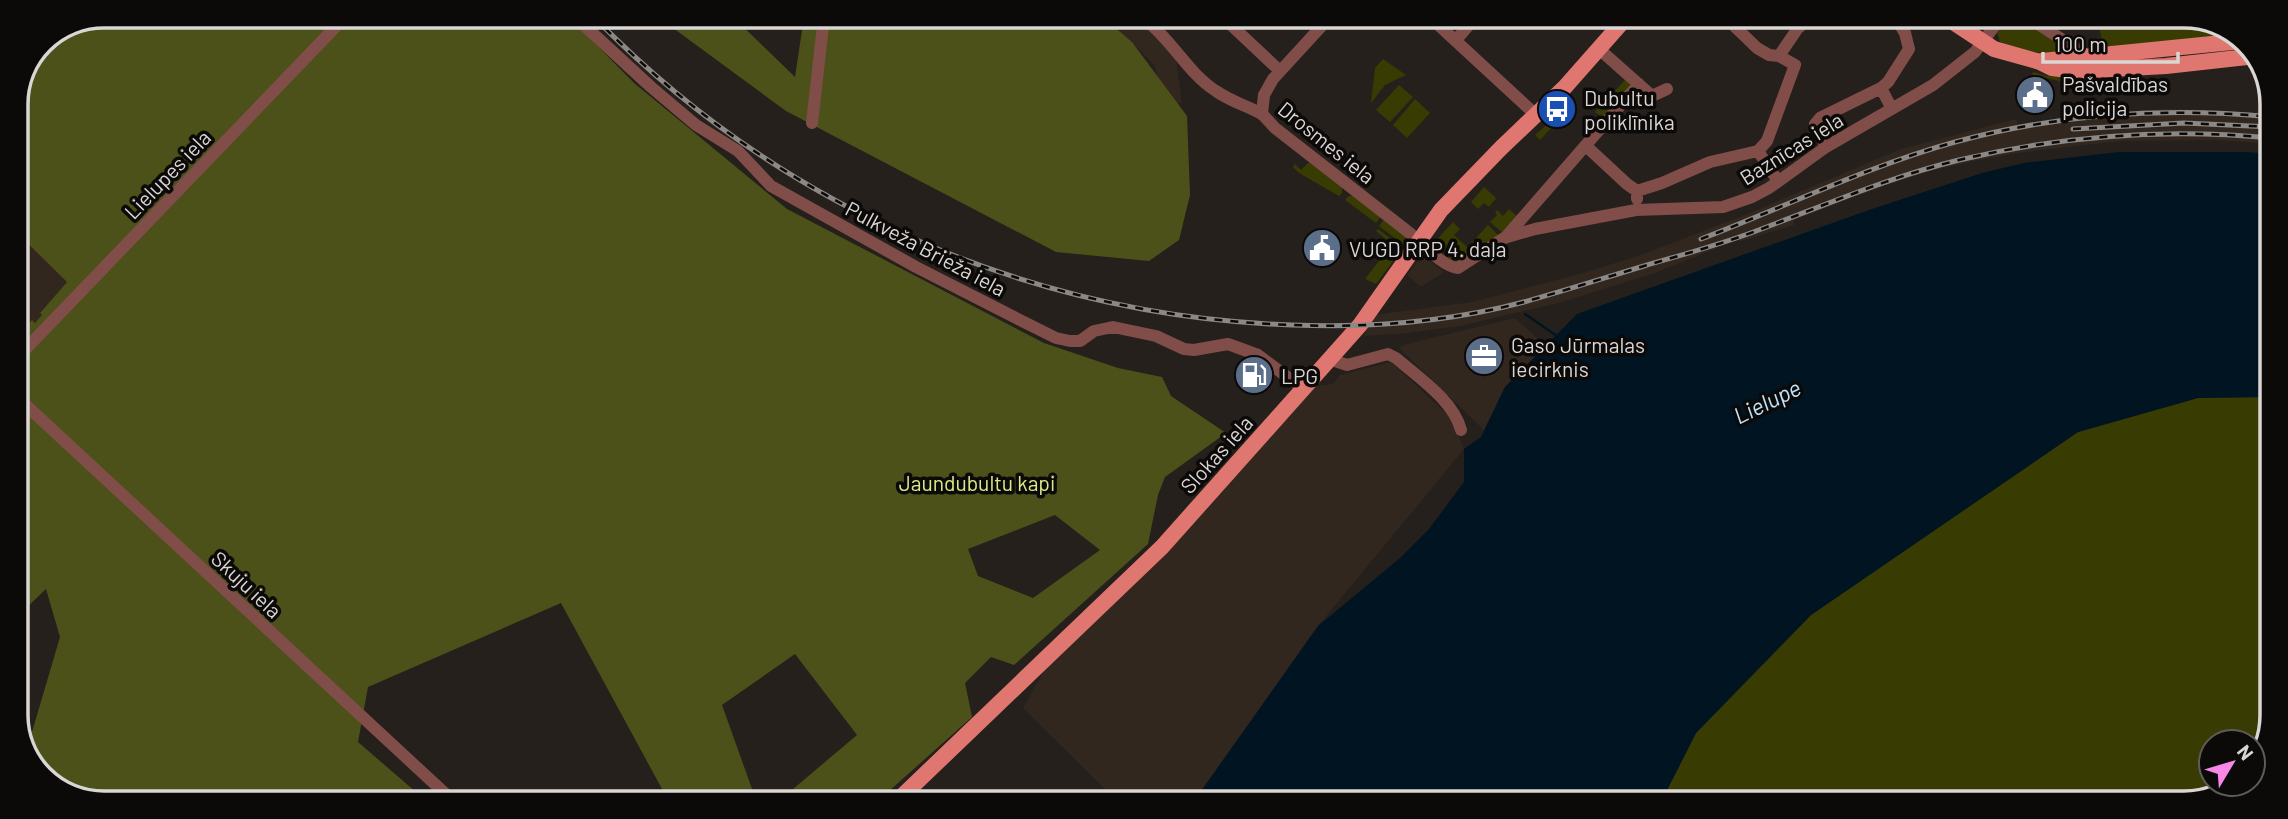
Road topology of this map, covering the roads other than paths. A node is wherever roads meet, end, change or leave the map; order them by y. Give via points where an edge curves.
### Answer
1 (334, 28) edge
2 (587, 28) edge
3 (823, 28) edge
4 (1156, 28) edge
5 (1233, 28) edge
6 (1320, 28) edge
7 (1442, 28) edge
8 (1466, 28) edge
9 (1617, 28) edge
10 (1736, 28) edge
11 (1798, 28) edge
12 (1902, 28) edge
13 (1961, 28) edge
14 (1993, 28) edge
15 (2045, 28) edge
16 (1456, 40) junction
17 (2227, 42) edge
18 (1983, 43) junction
19 (1599, 49) junction
20 (2087, 55) junction
21 (1779, 56) junction
22 (2244, 57) edge
23 (2040, 62) junction
24 (1280, 71) junction
25 (1639, 85) junction
26 (1881, 88) junction
27 (1667, 89) dead end
28 (1892, 109) junction
29 (1262, 114) junction
30 (1536, 115) junction
31 (813, 123) dead end
32 (1586, 146) junction
33 (1826, 147) junction
34 (1758, 152) junction
35 (1778, 181) junction
36 (1637, 191) junction
37 (1636, 210) junction
38 (1504, 238) junction
39 (1419, 240) junction
40 (1452, 268) joint
41 (28, 347) edge
42 (1329, 359) junction
43 (1302, 388) junction
44 (28, 407) edge
45 (1461, 430) dead end
46 (442, 791) edge
47 (907, 791) edge

1 - 41 street, Lielupes iela
2 - 43 street, Pulkveža Brieža iela via 696,125 738,151 771,186 1005,313 1070,341 1114,327 1156,336 1184,349 1228,344 1258,355
3 - 31 street
4 - 29 street, Drosmes iela via 1214,91
5 - 24 street
6 - 24 street
7 - 16 street
8 - 16 street
9 - 19 main road, Slokas iela
10 - 21 street via 1757,48
11 - 21 street
12 - 26 street via 1909,49
13 - 18 main road
14 - 18 street, Baznīcas iela
15 - 20 street
16 - 30 street
17 - 20 main road
18 - 23 main road
18 - 28 street, Baznīcas iela via 1933,85
19 - 25 street
19 - 30 main road, Slokas iela
20 - 23 main road
21 - 34 street via 1795,65 1767,141
22 - 23 main road via 2076,71
24 - 29 street via 1266,89
25 - 27 street via 1652,96
25 - 32 street
26 - 28 street
26 - 33 street via 1820,118 1816,129
28 - 33 street, Baznīcas iela
29 - 39 street, Drosmes iela
30 - 39 main road, Slokas iela via 1459,190
32 - 36 street
32 - 38 street
33 - 35 street, Baznīcas iela
34 - 35 street
34 - 36 street via 1710,162
35 - 37 street, Baznīcas iela via 1723,207
36 - 37 street
37 - 38 street, Baznīcas iela
38 - 40 street, Baznīcas iela via 1463,266
39 - 40 street, Drosmes iela
39 - 42 main road, Slokas iela via 1365,318
42 - 43 main road, Slokas iela
42 - 45 street via 1347,365 1388,354 1396,358 1447,404
43 - 47 main road, Slokas iela via 1149,560
44 - 46 street, Skuju iela

